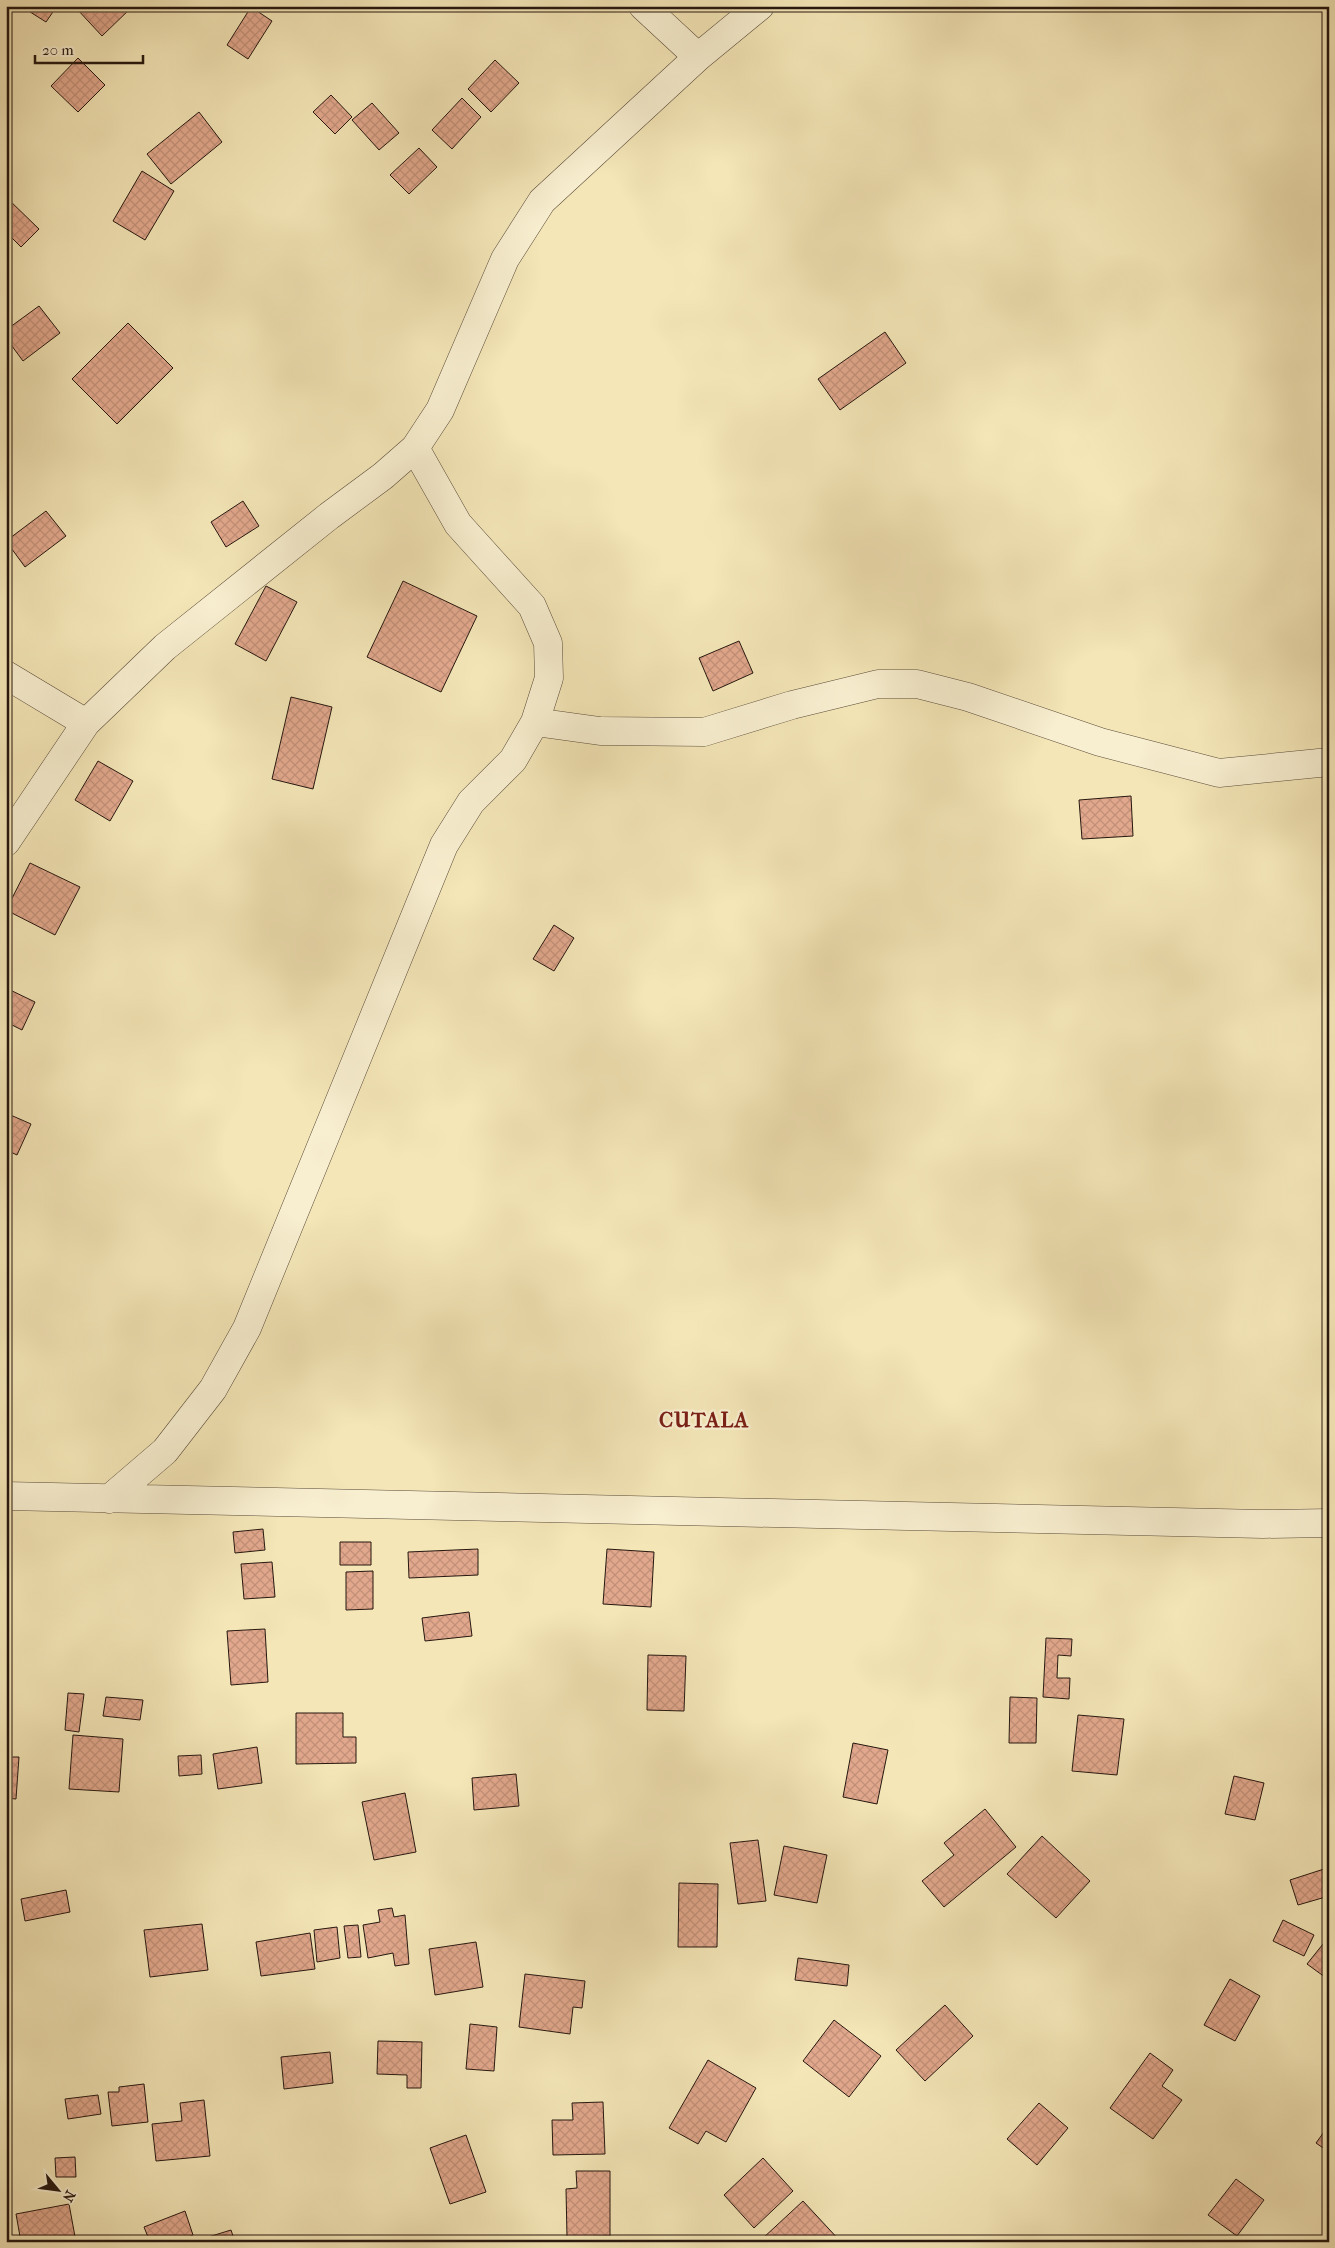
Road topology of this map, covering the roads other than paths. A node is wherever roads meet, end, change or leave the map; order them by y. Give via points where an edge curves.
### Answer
1 (644, 6) edge
2 (760, 6) edge
3 (698, 57) junction
4 (415, 448) junction
5 (6, 675) edge
6 (535, 722) junction
7 (86, 723) junction
8 (1329, 762) edge
9 (6, 842) edge
10 (6, 1496) edge
11 (109, 1499) junction
12 (1329, 1523) edge

1 - 3 street
2 - 3 street
3 - 4 street via 542,201 505,260 440,410
4 - 6 street via 458,524 532,606 548,643 549,678
4 - 7 street via 384,476 328,516 165,647
5 - 7 street
6 - 8 street via 600,731 704,732 792,705 878,684 917,684 968,697 1100,742 1219,773
6 - 11 street via 513,760 471,802 444,845 248,1328 213,1389 165,1451
7 - 9 street
10 - 11 street
11 - 12 street

